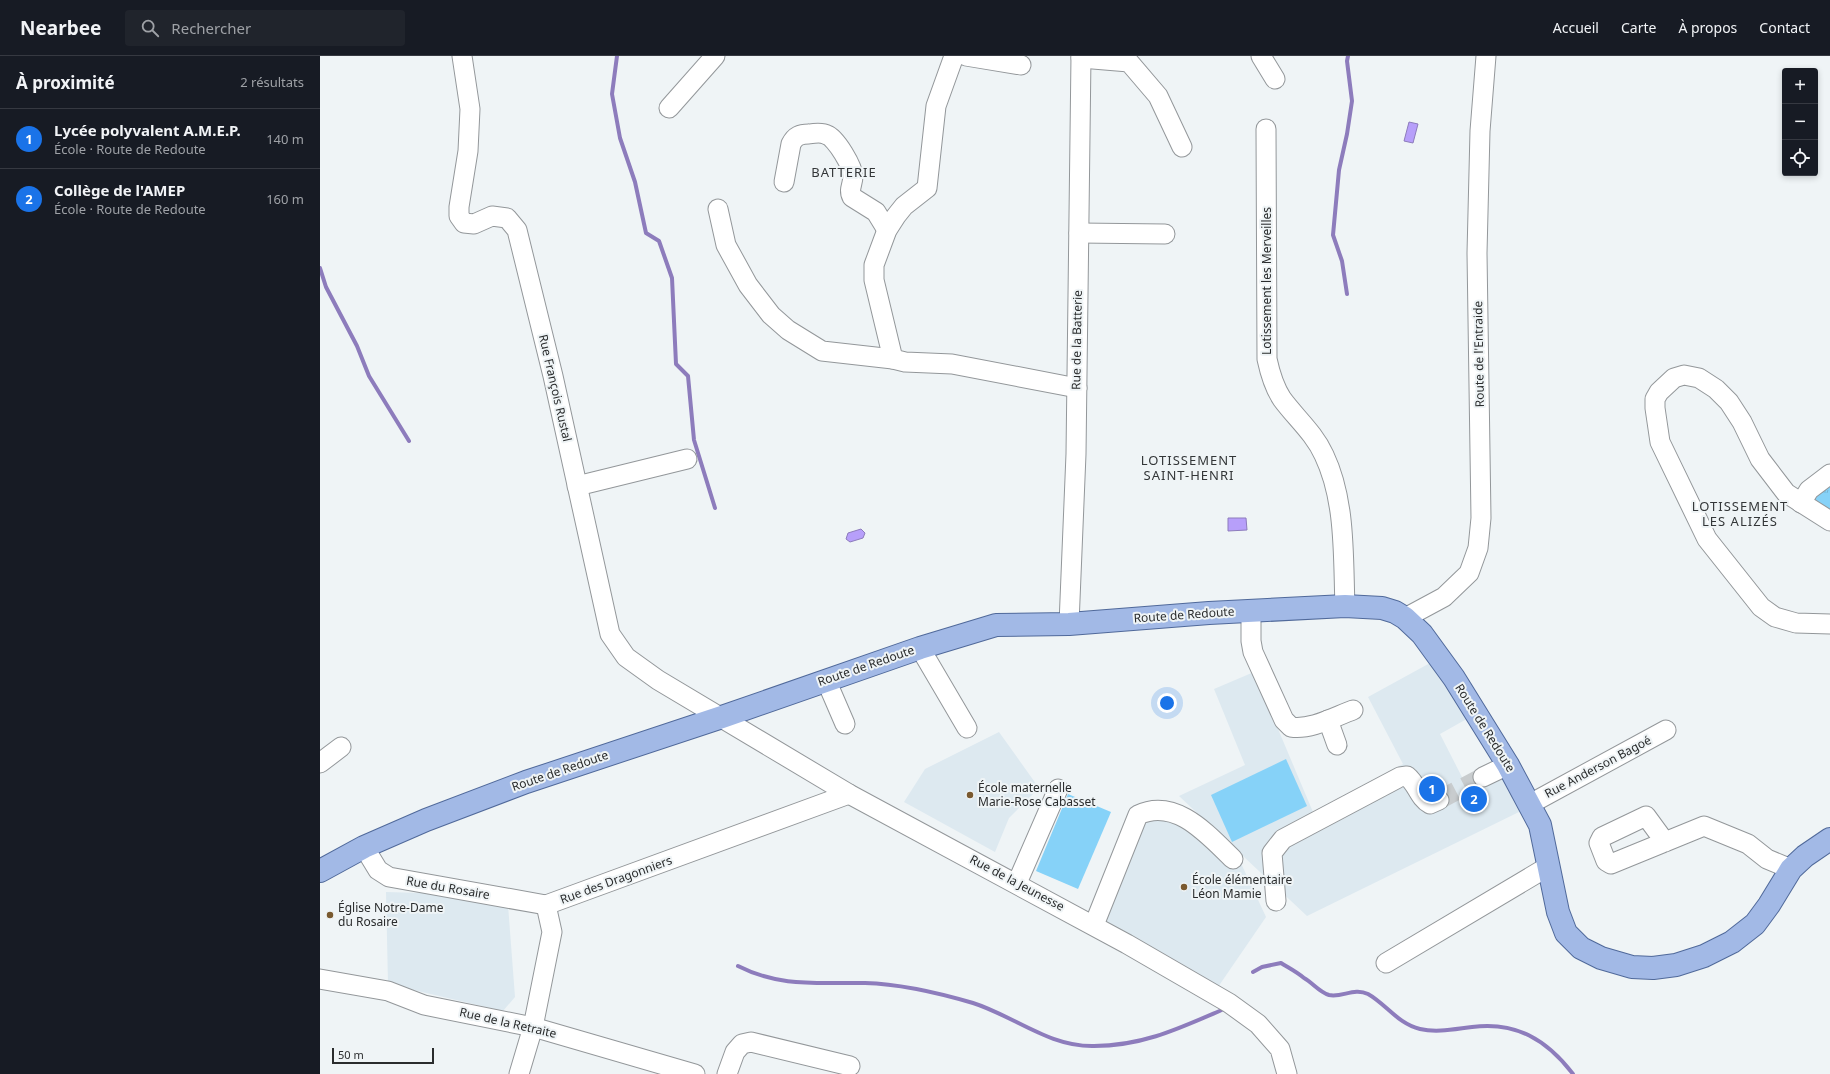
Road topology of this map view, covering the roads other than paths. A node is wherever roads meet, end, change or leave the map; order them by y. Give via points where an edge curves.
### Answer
1 (462, 56) edge
2 (715, 56) edge
3 (954, 56) edge
4 (966, 56) edge
5 (1261, 56) edge
6 (1486, 56) edge
7 (1081, 57) edge
8 (1021, 65) dead end
9 (1275, 79) dead end
10 (669, 108) dead end
11 (1266, 129) dead end
12 (1182, 147) dead end
13 (784, 182) dead end
14 (718, 209) dead end
15 (887, 230) junction
16 (1079, 234) junction
17 (1166, 234) dead end
18 (893, 359) junction
19 (1077, 388) junction
20 (687, 459) dead end
21 (1830, 474) edge
22 (577, 486) junction
23 (1801, 503) junction
24 (1830, 521) edge
25 (1346, 606) junction
26 (1251, 611) junction
27 (1405, 618) junction
28 (1829, 623) edge
29 (1069, 624) junction
30 (920, 648) junction
31 (826, 680) junction
32 (1353, 710) dead end
33 (722, 717) junction
34 (1328, 720) junction
35 (845, 724) dead end
36 (967, 728) dead end
37 (1666, 730) dead end
38 (1337, 744) dead end
39 (341, 747) dead end
40 (320, 763) edge
41 (1508, 765) junction
42 (1483, 777) tunnel mouth
43 (1058, 789) dead end
44 (849, 794) junction
45 (1439, 800) tunnel mouth
46 (1530, 804) junction
47 (1830, 839) edge
48 (1665, 842) dead end
49 (364, 847) junction
50 (1233, 859) dead end
51 (1549, 866) junction
52 (1792, 869) junction
53 (320, 871) edge
54 (1017, 883) junction
55 (1276, 900) dead end
56 (546, 905) junction
57 (1094, 925) junction
58 (1386, 963) dead end
59 (320, 979) edge
60 (533, 1027) junction
61 (850, 1066) dead end
62 (519, 1074) edge
63 (695, 1074) edge
64 (727, 1074) edge
65 (1286, 1074) edge

1 - 22 street, Rue François Rustal via 470,109 468,151 459,216 464,223 474,224 492,216 507,218 517,230
2 - 10 street
3 - 15 street via 936,106 927,188 901,209
4 - 8 street
5 - 9 street
6 - 27 street, Route de l'Entraide via 1480,131 1478,246 1478,548 1469,573 1444,597
7 - 12 street via 1129,62 1158,96
7 - 16 street, Rue de la Batterie
11 - 25 street, Lotissement les Merveilles via 1267,359 1271,377 1282,398 1308,429 1324,455 1335,488 1341,524
13 - 15 street via 794,139 803,134 826,134 833,139 852,169 852,197 876,212
14 - 18 street via 726,245 748,285 788,330 822,350
15 - 18 street via 874,265 874,280
16 - 17 street
16 - 19 street, Rue de la Batterie
18 - 19 street via 952,364
19 - 29 street, Rue de la Batterie
20 - 22 street
21 - 23 street via 1810,490
22 - 33 street, Rue François Rustal via 610,634 626,657 658,680
23 - 24 street
23 - 28 street via 1786,493 1770,474 1742,422 1729,402 1716,389 1699,378 1684,376 1674,378 1659,392 1655,408 1660,442 1707,539 1761,607 1775,618 1796,623
25 - 26 main road, Route de Redoute
25 - 27 main road, Route de Redoute via 1382,608
26 - 29 main road, Route de Redoute
26 - 34 street via 1250,641 1284,720 1291,727 1300,728
27 - 41 main road, Route de Redoute via 1422,634 1454,678
29 - 30 main road, Route de Redoute via 996,625
30 - 31 main road, Route de Redoute
30 - 36 street
31 - 33 main road, Route de Redoute
31 - 35 street
32 - 34 street
33 - 44 street, Rue de la Jeunesse
33 - 49 main road, Route de Redoute via 526,782
34 - 38 street
37 - 46 street, Rue Anderson Bagoé
39 - 40 street
41 - 42 street
41 - 46 main road, Route de Redoute
43 - 54 street
44 - 54 street, Rue de la Jeunesse
44 - 56 street, Rue des Dragonniers
45 - 55 street via 1430,804 1412,780 1407,776 1400,777 1283,839 1272,852
46 - 51 main road, Route de Redoute via 1540,825
47 - 52 main road, Route de Redoute via 1805,856
48 - 52 street via 1704,826 1748,844 1767,859
49 - 53 main road, Route de Redoute
49 - 56 street, Rue du Rosaire via 378,870 389,877
50 - 57 street via 1208,834 1184,816 1149,810 1143,812 1138,815
51 - 52 main road, Route de Redoute via 1558,912 1566,932 1581,948 1614,963 1653,968 1676,965 1704,956 1732,942 1755,924
51 - 58 street
54 - 57 street, Rue de la Jeunesse
56 - 60 street, Rue des Dragonniers via 552,932
57 - 65 street, Rue de la Jeunesse via 1229,1003 1258,1024 1280,1049
59 - 60 street, Rue de la Retraite via 388,991 424,1004
60 - 62 street, Rue des Dragonniers
60 - 63 street, Rue de la Retraite
61 - 64 street via 752,1042 742,1044 735,1052

